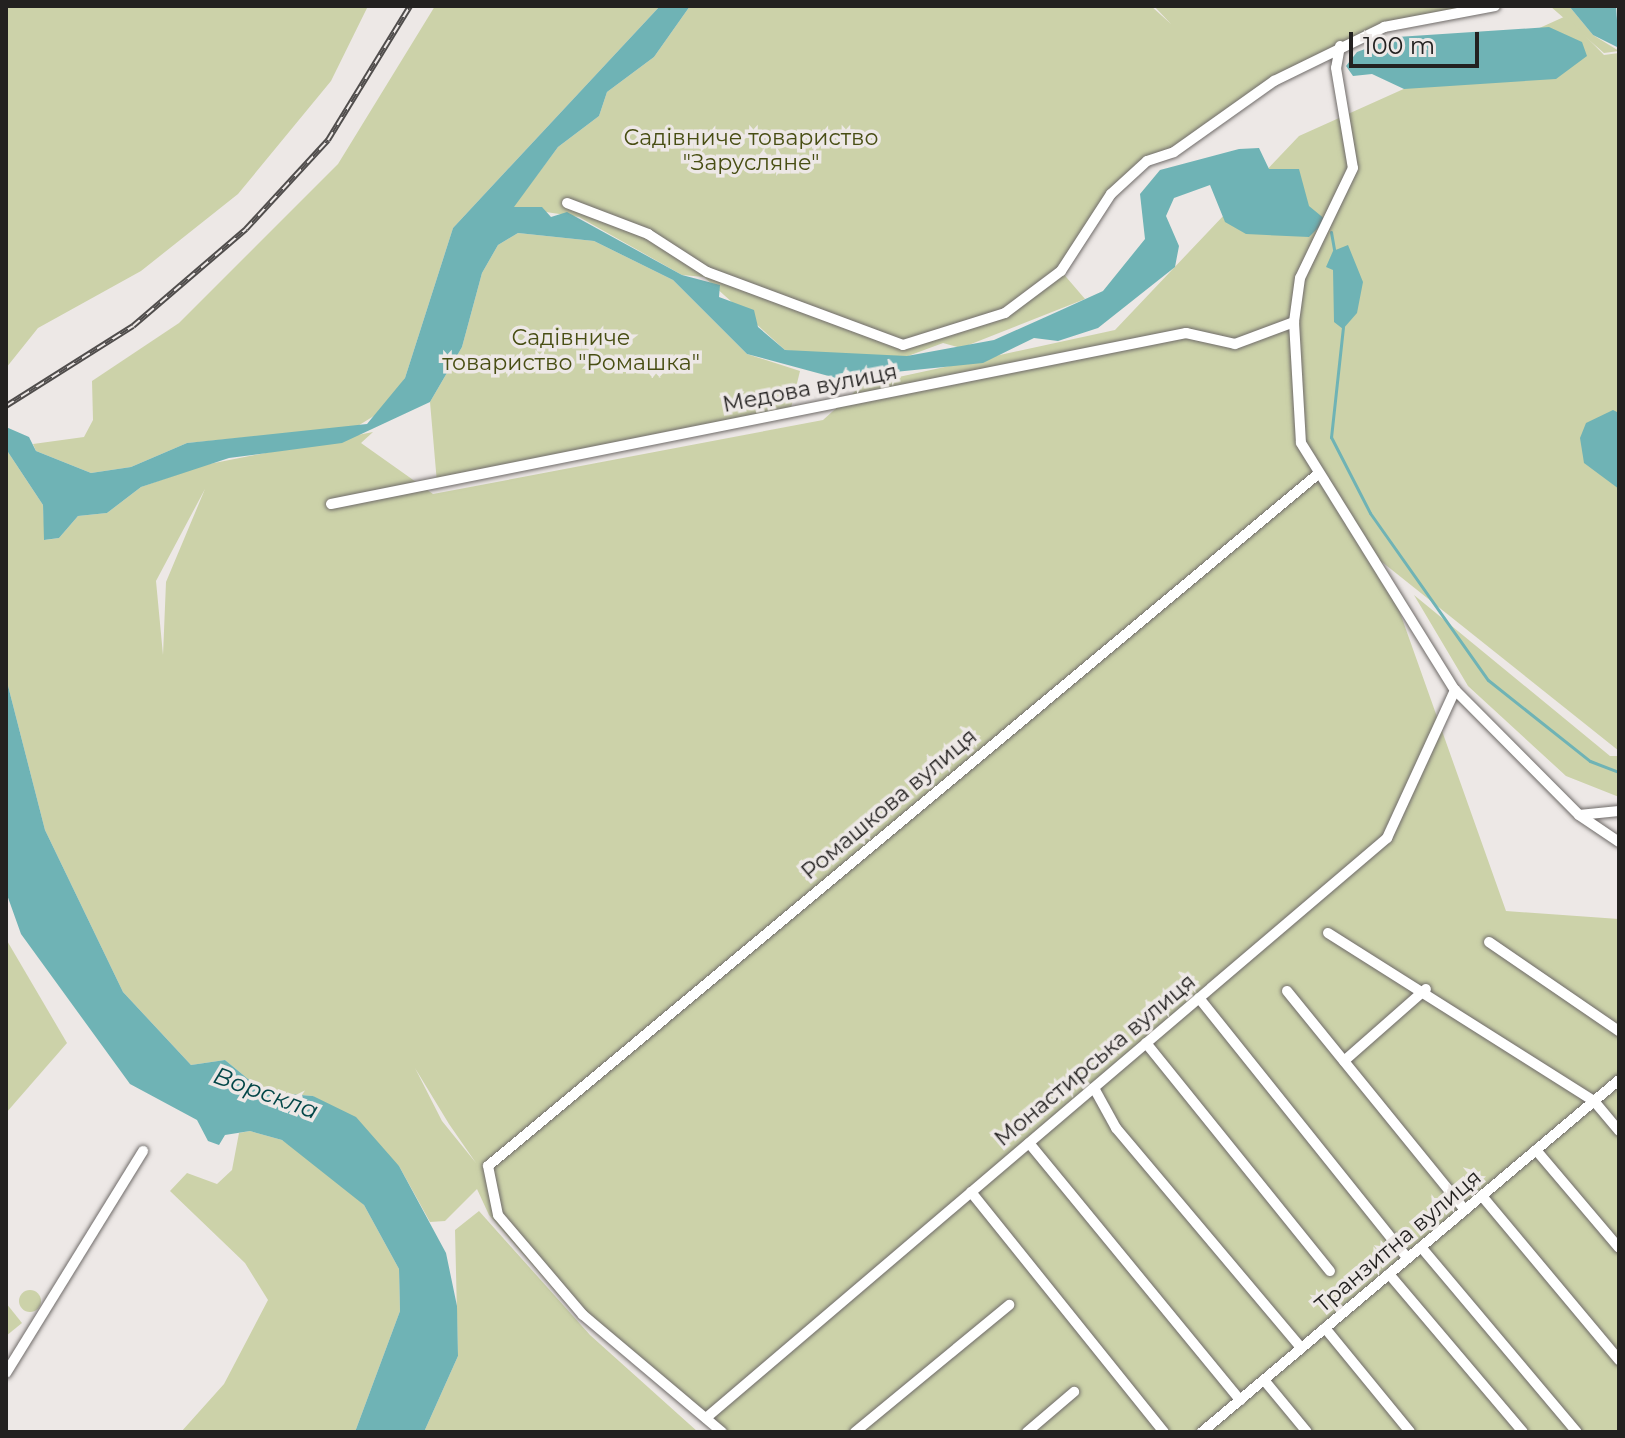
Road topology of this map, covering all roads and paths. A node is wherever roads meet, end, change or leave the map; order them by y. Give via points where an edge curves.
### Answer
1 (1495, 6) edge
2 (1340, 46) junction
3 (567, 203) dead end
4 (1294, 322) junction
5 (1318, 474) junction
6 (331, 504) dead end
7 (1455, 690) junction
8 (1619, 811) edge
9 (1579, 815) junction
10 (1619, 842) edge
11 (1328, 933) dead end
12 (1489, 942) dead end
13 (1426, 989) junction
14 (1287, 991) dead end
15 (1199, 998) junction
16 (1619, 1031) edge
17 (1146, 1043) junction
18 (1344, 1061) junction
19 (1619, 1080) edge
20 (1094, 1088) junction
21 (1594, 1101) junction
22 (1619, 1131) edge
23 (1029, 1143) junction
24 (1536, 1150) junction
25 (143, 1151) dead end
26 (971, 1192) junction
27 (1482, 1196) junction
28 (1465, 1210) junction
29 (1421, 1247) junction
30 (1619, 1248) edge
31 (1407, 1258) junction
32 (1330, 1271) dead end
33 (1389, 1274) junction
34 (1009, 1305) dead end
35 (1325, 1328) junction
36 (1301, 1348) junction
37 (1619, 1360) edge
38 (6, 1373) edge
39 (1264, 1380) junction
40 (1074, 1392) dead end
41 (1240, 1400) junction
42 (706, 1418) junction
43 (722, 1432) edge
44 (855, 1432) edge
45 (1027, 1432) edge
46 (1164, 1432) edge
47 (1202, 1432) edge
48 (1307, 1432) edge
49 (1410, 1432) edge
50 (1523, 1432) edge
51 (1577, 1432) edge

1 - 2 street via 1384,27
2 - 3 street via 1274,81 1174,152 1147,161 1111,194 1061,271 1005,313 903,345 707,272 648,234
2 - 4 street via 1353,168 1300,278
4 - 5 street via 1301,443
4 - 6 street, Медова вулиця via 1235,344 1186,333
5 - 7 street
5 - 42 street, Ромашкова вулиця via 488,1166 498,1215 574,1304
7 - 9 street
7 - 15 street, Монастирська вулиця via 1387,838
8 - 9 street
9 - 10 street
11 - 13 street
12 - 16 street
13 - 18 street
13 - 21 street
14 - 18 street
15 - 17 street, Монастирська вулиця
15 - 31 street
17 - 20 street, Монастирська вулиця
17 - 32 street
18 - 28 street
19 - 21 street, Транзитна вулиця
20 - 23 street, Монастирська вулиця
20 - 36 street via 1116,1128
21 - 22 street
21 - 24 street, Транзитна вулиця
23 - 26 street, Монастирська вулиця
23 - 41 street
24 - 27 street, Транзитна вулиця
24 - 30 street
25 - 38 street
26 - 42 street, Монастирська вулиця
26 - 46 street
27 - 28 street, Транзитна вулиця
27 - 37 street
28 - 29 street, Транзитна вулиця
29 - 31 street, Транзитна вулиця
29 - 51 street
31 - 33 street, Транзитна вулиця
33 - 35 street, Транзитна вулиця
33 - 50 street
34 - 44 street
35 - 36 street, Транзитна вулиця
35 - 49 street
36 - 39 street, Транзитна вулиця
39 - 41 street, Транзитна вулиця
39 - 48 street
40 - 45 street
41 - 47 street, Транзитна вулиця
42 - 43 street

